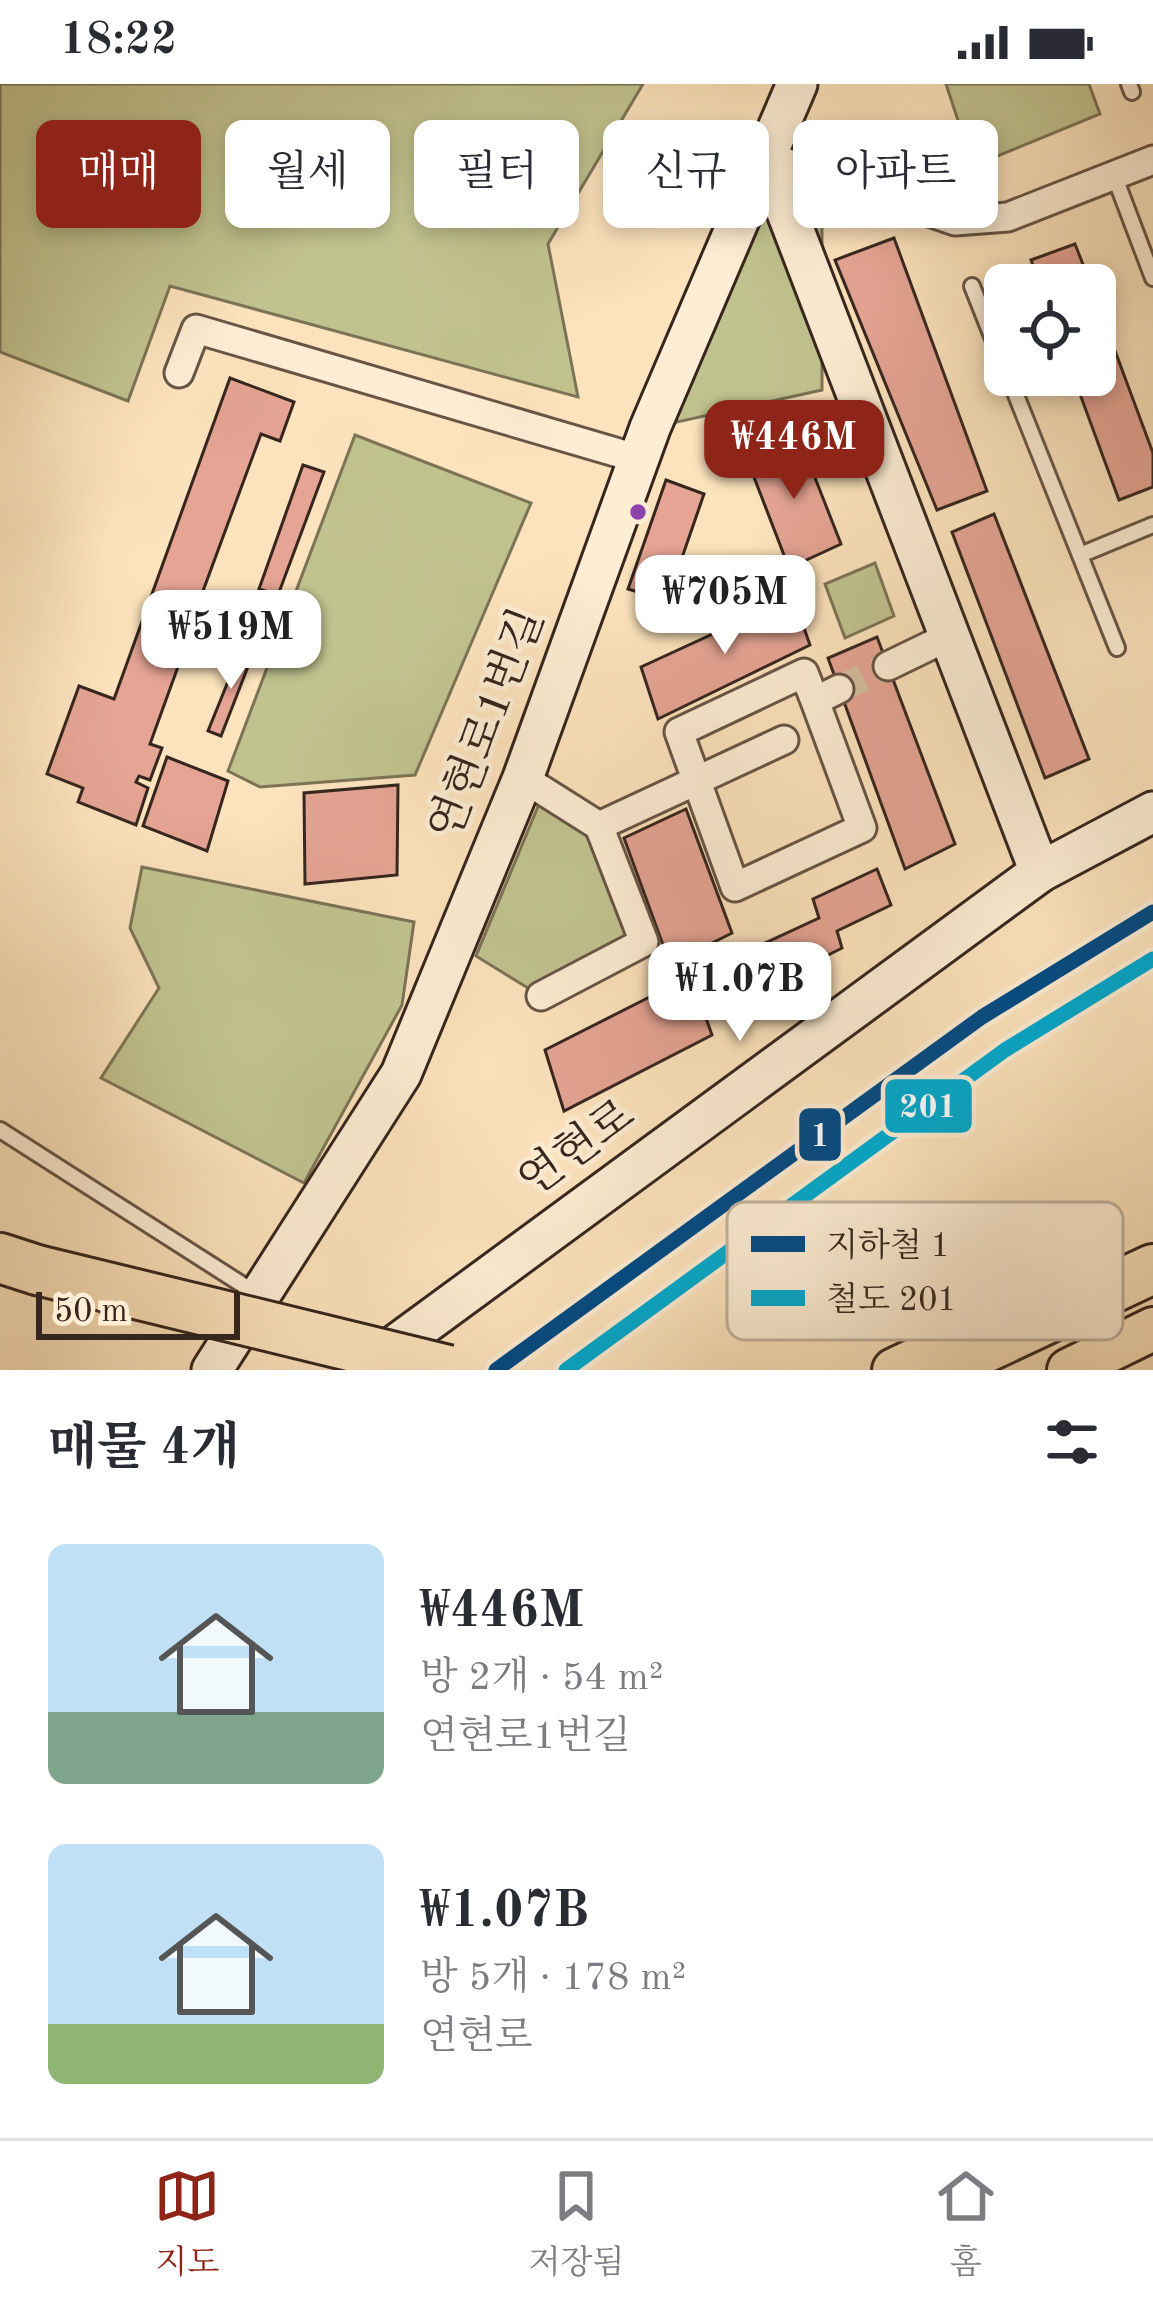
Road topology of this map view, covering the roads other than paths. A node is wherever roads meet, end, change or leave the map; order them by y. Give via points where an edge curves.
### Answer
1 (796, 84) edge
2 (769, 146) edge
3 (769, 156) edge
4 (1153, 160) edge
5 (769, 165) edge
6 (1114, 176) junction
7 (735, 228) edge
8 (1153, 278) edge
9 (972, 286) dead end
10 (984, 316) edge
11 (179, 373) dead end
12 (1016, 396) edge
13 (639, 459) junction
14 (1153, 525) edge
15 (1080, 555) junction
16 (952, 635) junction
17 (1117, 648) dead end
18 (888, 666) tunnel mouth
19 (784, 740) dead end
20 (523, 778) junction
21 (697, 781) junction
22 (1153, 812) edge
23 (599, 826) junction
24 (1040, 872) junction
25 (541, 996) dead end
26 (0, 1130) edge
27 (1153, 1246) edge
28 (1123, 1260) edge
29 (18, 1264) edge
30 (1153, 1269) edge
31 (1123, 1283) edge
32 (262, 1297) junction
33 (1153, 1329) edge
34 (957, 1340) edge
35 (1002, 1340) edge
36 (371, 1364) edge
37 (212, 1370) edge
38 (448, 1370) edge
39 (895, 1370) edge
40 (938, 1370) edge
41 (1069, 1370) edge

1 - 2 street, 연현로1번길
3 - 6 street via 956,221 1007,217
4 - 6 street
5 - 16 street
6 - 8 lane
7 - 13 street, 연현로1번길
9 - 10 lane
11 - 13 street via 196,329
12 - 15 lane
13 - 20 street, 연현로1번길
14 - 15 lane
15 - 17 lane
16 - 18 street
16 - 24 street
19 - 21 street
20 - 23 street
20 - 32 street, 연현로1번길 via 401,1074
21 - 21 street via 679,732 804,673 827,695 862,828 735,887
21 - 23 street
22 - 24 street, 연현로
23 - 25 street via 644,942
24 - 36 street, 연현로
26 - 32 lane
27 - 28 main road
29 - 38 highway, bridge
30 - 31 highway
32 - 36 street
32 - 37 street, 연현로1번길
33 - 41 main road
34 - 39 main road
35 - 40 highway

